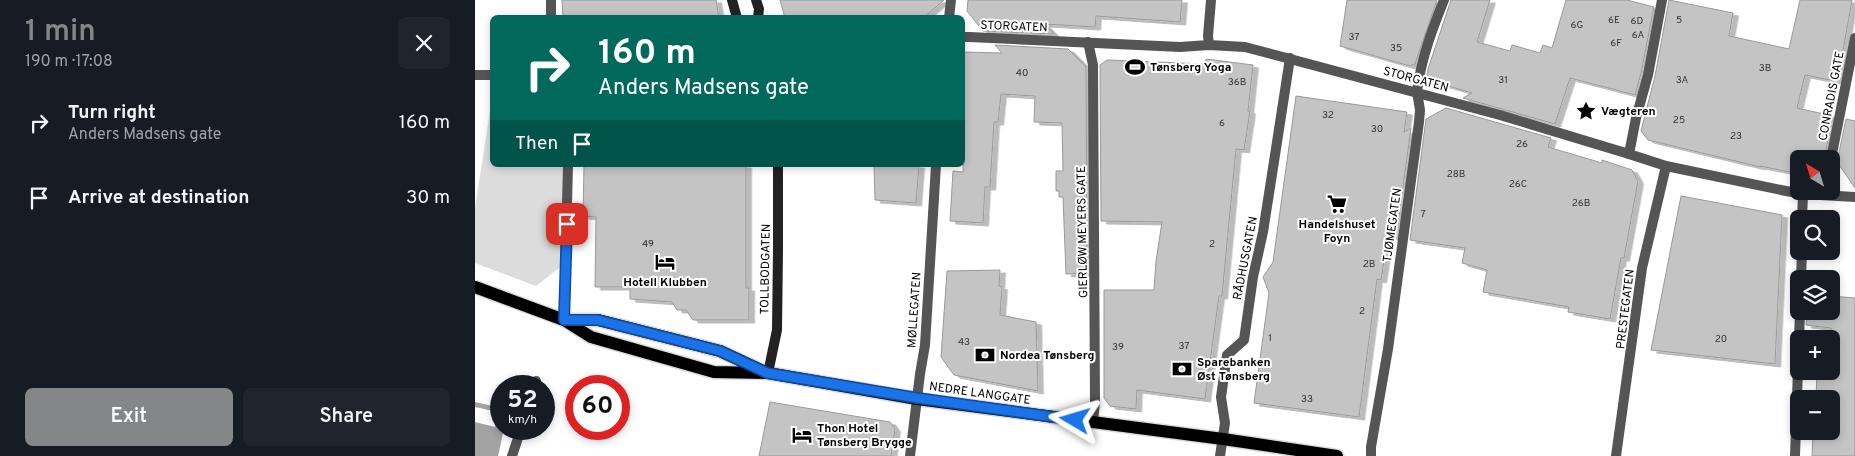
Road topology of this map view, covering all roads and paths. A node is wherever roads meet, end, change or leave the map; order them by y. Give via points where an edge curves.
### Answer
1 (551, 0) edge
2 (731, 0) edge
3 (756, 0) edge
4 (951, 0) edge
5 (1211, 0) edge
6 (1444, 0) edge
7 (1662, 0) edge
8 (551, 15) edge
9 (735, 15) edge
10 (758, 15) edge
11 (949, 15) edge
12 (966, 37) edge
13 (1855, 38) edge
14 (1088, 42) junction
15 (1209, 46) junction
16 (1290, 58) junction
17 (490, 74) edge
18 (475, 75) edge
19 (1417, 92) junction
20 (1833, 150) edge
21 (1629, 154) junction
22 (1666, 166) junction
23 (568, 167) edge
24 (778, 167) edge
25 (936, 167) edge
26 (1790, 191) edge
27 (1840, 195) edge
28 (1855, 197) edge
29 (475, 288) edge
30 (564, 320) junction
31 (1800, 320) edge
32 (767, 373) junction
33 (917, 398) junction
34 (1093, 422) junction
35 (1223, 439) junction
36 (517, 440) edge
37 (1273, 451) edge
38 (512, 456) edge
39 (910, 456) edge
40 (1220, 456) edge
41 (1337, 456) edge
42 (1371, 456) edge
43 (1616, 456) edge
44 (1795, 456) edge

1 - 8 street
2 - 9 main road
3 - 10 main road
4 - 11 street
5 - 15 street
6 - 19 street, TJØMEGATEN via 1427,44
7 - 21 street
12 - 14 street, STORGATEN
13 - 20 street, CONRADIS GATE
14 - 15 street, STORGATEN
14 - 34 street, GIERLØW MEYERS GATE via 1093,65
15 - 16 street, STORGATEN via 1245,47
16 - 19 street, STORGATEN
16 - 35 street, RÅDHUSGATEN via 1244,340 1227,355 1221,397 1225,423
17 - 18 street
19 - 21 street, STORGATEN
19 - 42 street, TJØMEGATEN via 1419,122
21 - 22 street, STORGATEN
22 - 26 street, STORGATEN
22 - 43 street, PRESTEGATEN via 1642,268
23 - 30 street
24 - 32 main road, TOLLBODGATEN via 777,330
25 - 33 street, MØLLEGATEN via 925,345
27 - 28 street, STORGATEN
29 - 30 main road, NEDRE LANGGATE
30 - 32 main road, NEDRE LANGGATE via 598,320 720,351
30 - 32 main road, NEDRE LANGGATE via 591,337 714,372
31 - 44 street
32 - 33 main road, NEDRE LANGGATE
33 - 34 main road, NEDRE LANGGATE
33 - 39 street, MØLLEGATEN
34 - 35 main road, NEDRE LANGGATE
35 - 37 main road, NEDRE LANGGATE
35 - 40 street, RÅDHUSGATEN
36 - 38 street
37 - 41 main road, NEDRE LANGGATE

